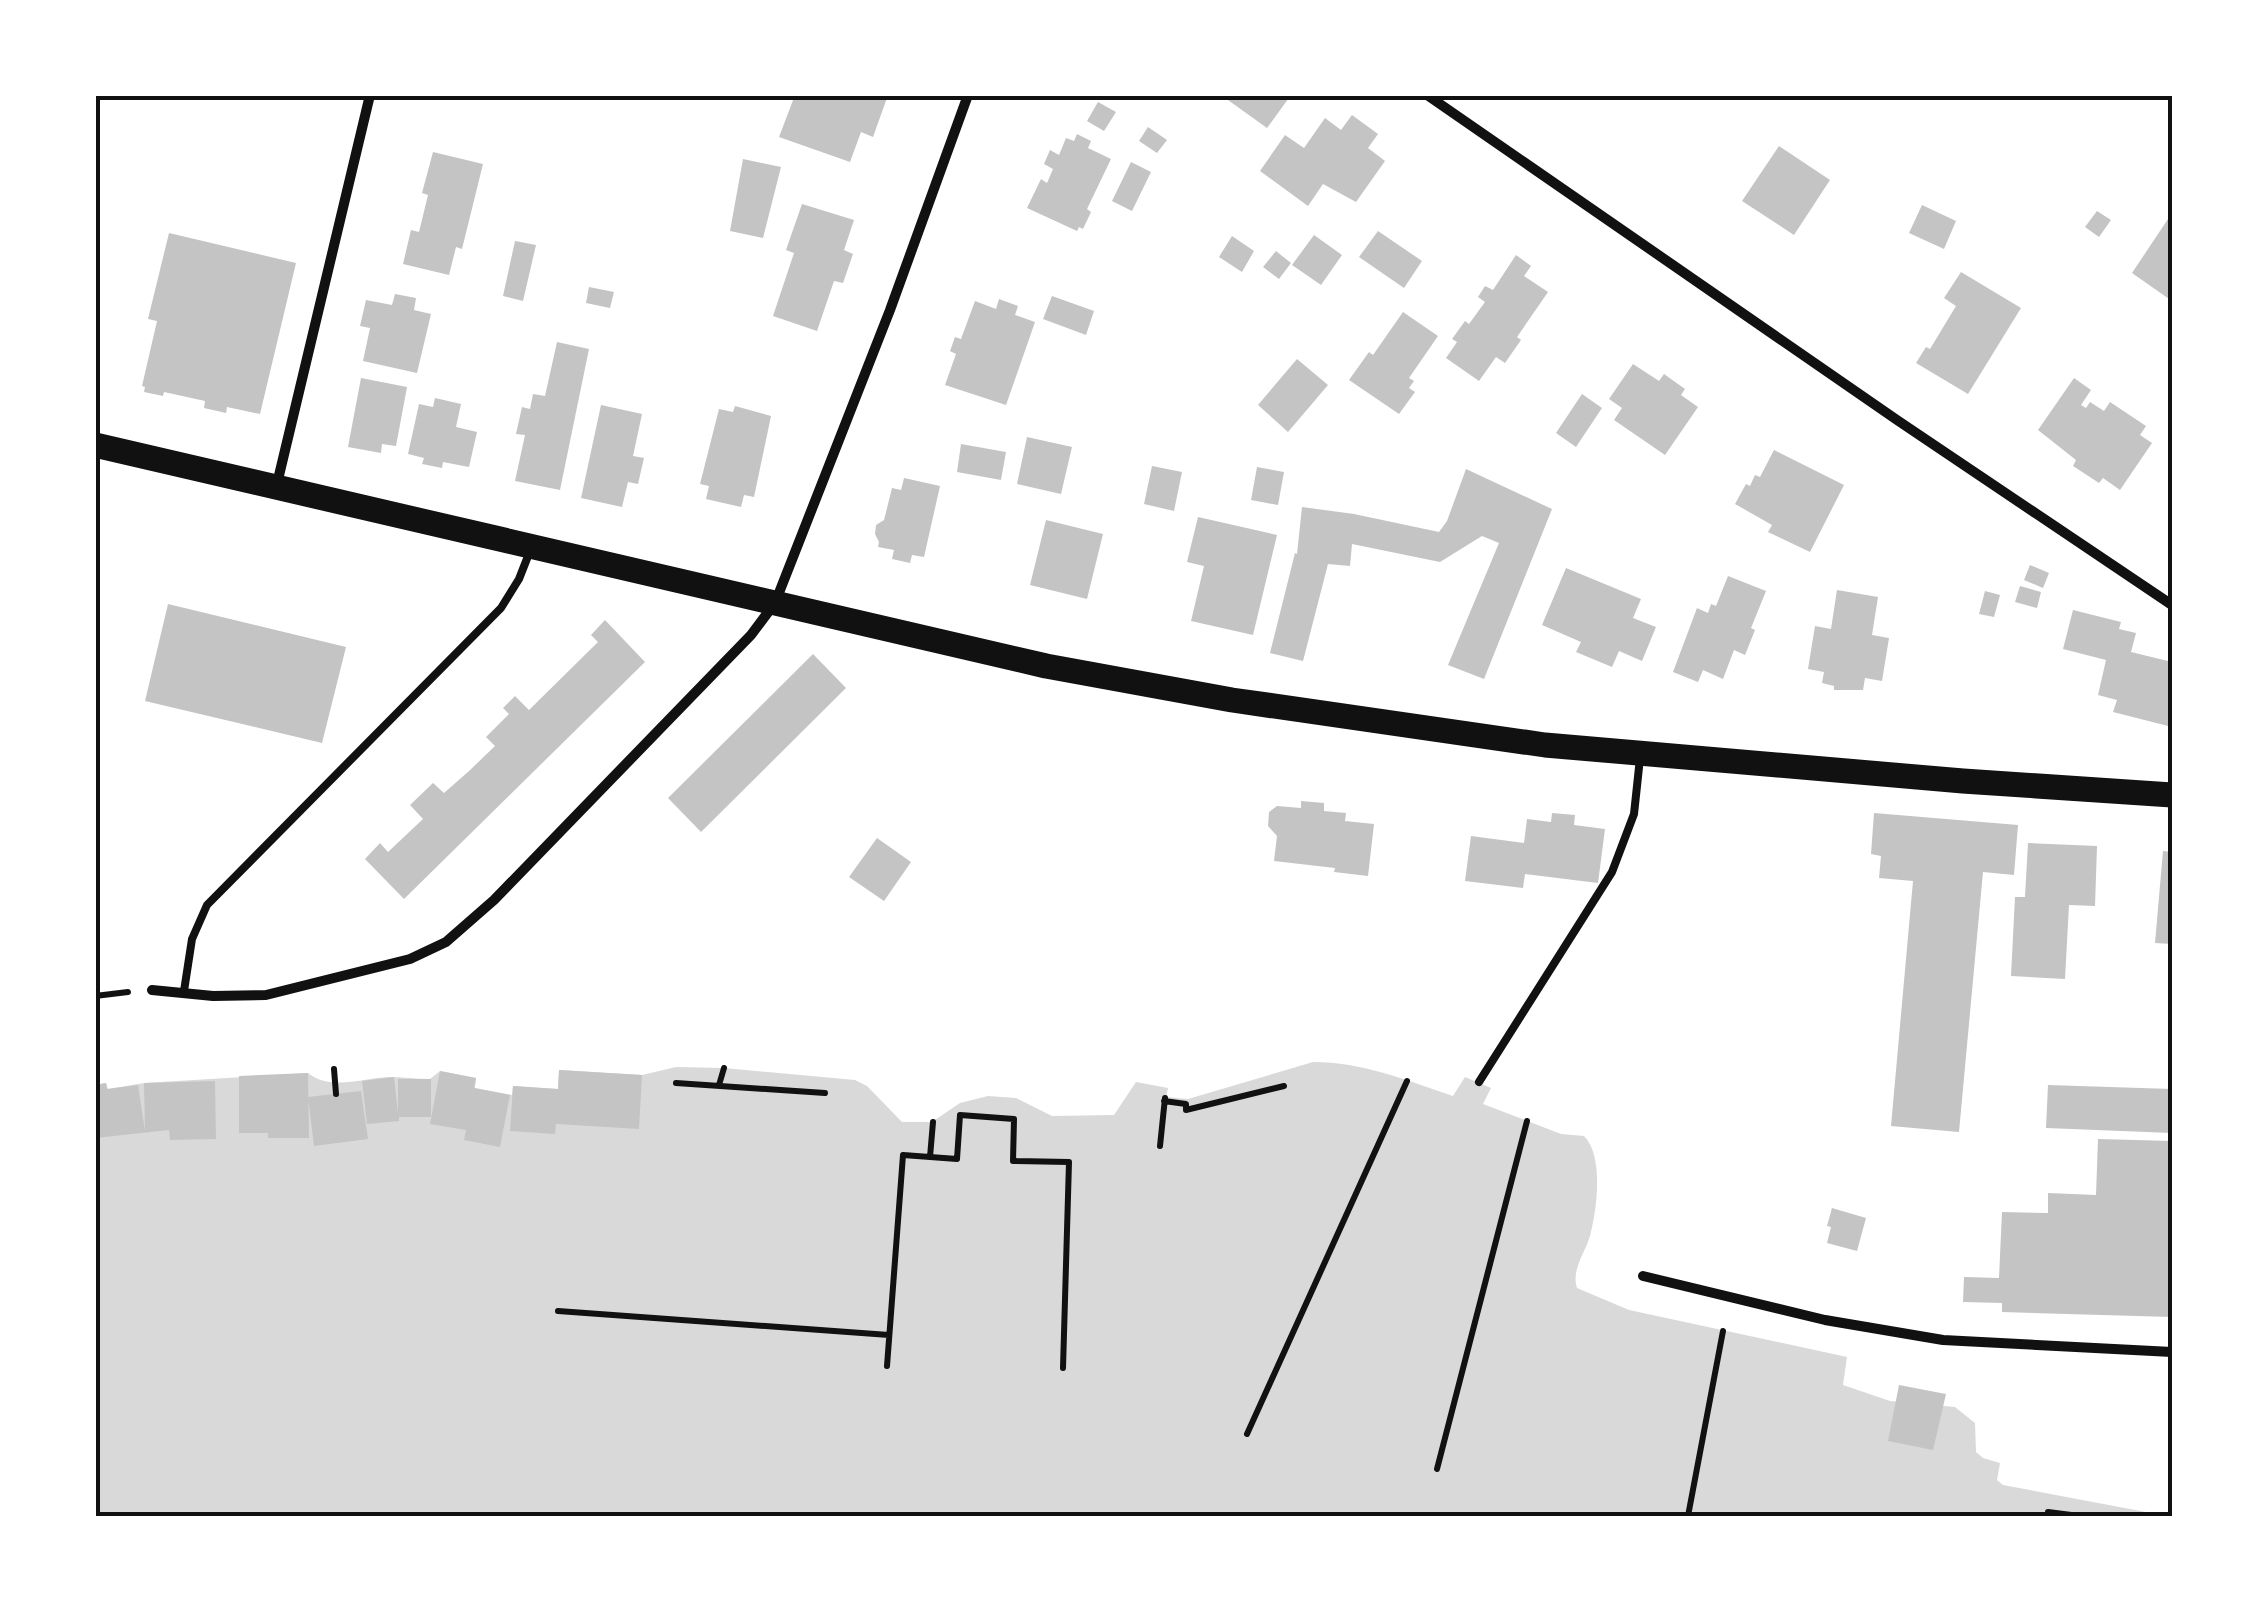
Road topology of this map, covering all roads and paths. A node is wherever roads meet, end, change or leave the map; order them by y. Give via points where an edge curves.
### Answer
1 (370, 95) edge
2 (968, 95) edge
3 (1427, 95) edge
4 (95, 445) edge
5 (276, 488) junction
6 (531, 546) junction
7 (775, 602) junction
8 (2172, 605) edge
9 (1640, 753) junction
10 (2172, 794) edge
11 (152, 990) joint
12 (184, 991) junction
13 (95, 996) edge
14 (724, 1068) dead end
15 (334, 1069) dead end
16 (1406, 1081) dead end
17 (676, 1082) dead end
18 (1479, 1082) dead end
19 (719, 1085) junction
20 (1284, 1086) dead end
21 (825, 1093) dead end
22 (336, 1094) dead end
23 (1527, 1121) dead end
24 (933, 1122) dead end
25 (1160, 1146) dead end
26 (930, 1157) junction
27 (1643, 1276) dead end
28 (558, 1312) dead end
29 (1723, 1332) dead end
30 (889, 1335) junction
31 (2172, 1352) edge
32 (887, 1366) dead end
33 (1063, 1368) dead end
34 (1248, 1434) dead end
35 (1437, 1469) dead end
36 (1688, 1516) edge
37 (2048, 1516) edge
38 (2079, 1516) edge

1 - 5 street
2 - 7 street
3 - 8 street
4 - 5 main road
5 - 6 main road
6 - 7 main road
6 - 12 lane via 501,608 207,904 192,940
7 - 9 main road via 1046,666 1232,700
7 - 12 street via 751,635 446,942 410,960 266,995
9 - 10 main road
9 - 18 lane via 1636,805 1612,872
11 - 12 street
11 - 13 path
14 - 19 path
15 - 22 path
16 - 34 path
17 - 19 path
19 - 21 path
20 - 25 path via 1186,1110 1186,1104 1164,1099
23 - 35 path
24 - 26 path
26 - 30 path via 903,1155
26 - 33 path via 957,1159 960,1116 1014,1119 1012,1160 1068,1162
27 - 31 street via 1943,1340
28 - 30 path
29 - 36 path
30 - 32 path
37 - 38 path

